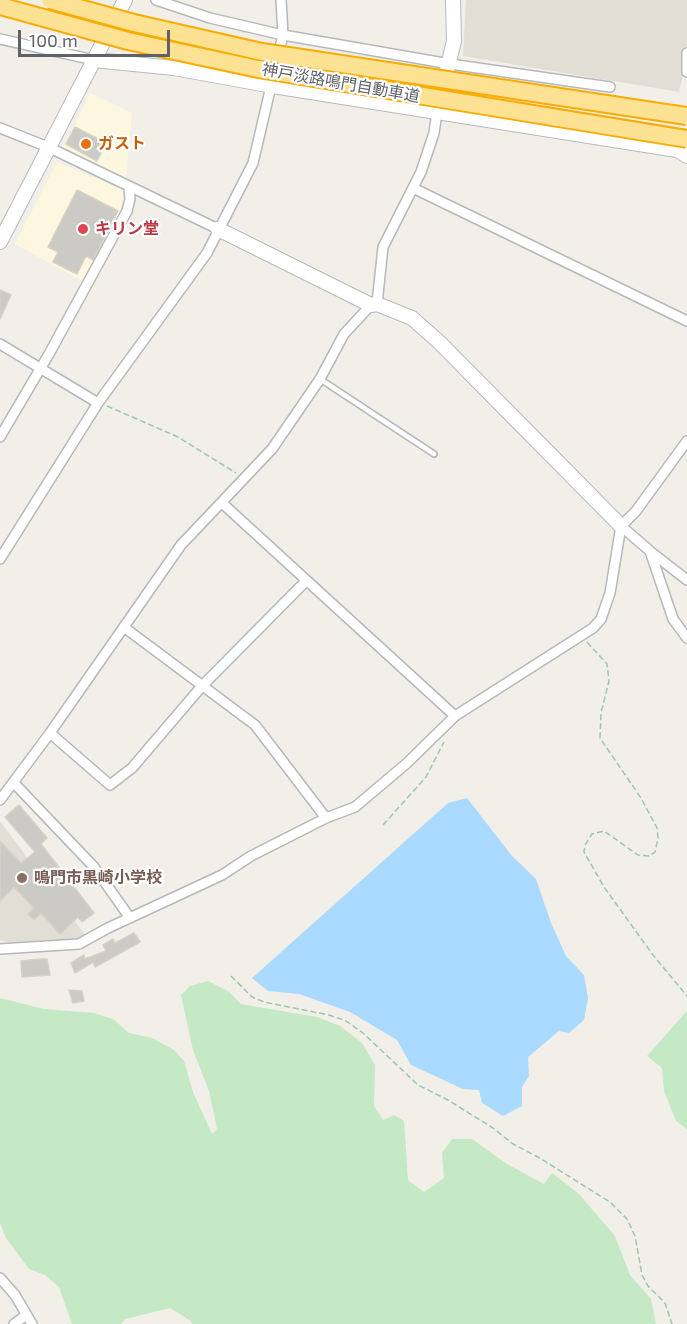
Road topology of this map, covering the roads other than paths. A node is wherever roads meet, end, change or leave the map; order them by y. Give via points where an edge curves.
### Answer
1 (50, 0) edge
2 (125, 0) edge
3 (156, 0) edge
4 (281, 0) edge
5 (453, 0) edge
6 (0, 6) edge
7 (283, 35) junction
8 (0, 39) edge
9 (687, 53) edge
10 (94, 60) junction
11 (450, 64) junction
12 (687, 72) edge
13 (273, 86) junction
14 (610, 87) dead end
15 (437, 112) junction
16 (687, 116) edge
17 (0, 128) edge
18 (687, 139) edge
19 (48, 147) junction
20 (687, 156) edge
21 (129, 188) junction
22 (413, 188) junction
23 (219, 229) junction
24 (0, 242) edge
25 (374, 304) junction
26 (687, 321) edge
27 (0, 344) edge
28 (40, 368) junction
29 (320, 379) junction
30 (98, 403) junction
31 (0, 437) edge
32 (687, 441) edge
33 (434, 454) dead end
34 (222, 502) junction
35 (621, 526) junction
36 (650, 551) junction
37 (0, 559) edge
38 (687, 580) edge
39 (305, 582) junction
40 (125, 628) junction
41 (687, 638) edge
42 (202, 686) junction
43 (455, 716) junction
44 (50, 733) junction
45 (14, 783) junction
46 (0, 800) edge
47 (326, 818) junction
48 (130, 918) junction
49 (0, 949) edge
50 (0, 1278) edge
51 (26, 1315) junction
52 (14, 1324) edge
53 (32, 1324) edge

1 - 16 highway, 神戸淡路鳴門自動車道, bridge via 262,52
2 - 10 street
3 - 7 street via 210,18
4 - 7 street
5 - 11 street
6 - 18 highway, 神戸淡路鳴門自動車道, bridge via 128,41 258,69
7 - 11 street
7 - 13 street
8 - 10 street
9 - 12 street
10 - 13 street via 174,68
10 - 19 street
11 - 14 street
11 - 15 street
13 - 15 street
13 - 23 street via 253,163
15 - 20 street via 677,150
15 - 22 street via 434,134
17 - 19 street
19 - 21 street
19 - 24 street
21 - 23 street
21 - 28 street via 127,211
22 - 25 street via 383,247
22 - 26 street
23 - 25 street
23 - 30 street via 207,253
25 - 29 street via 344,334
25 - 35 street via 412,318 439,342
27 - 28 street
28 - 30 street
28 - 31 street
29 - 33 lane
29 - 34 street via 272,449
30 - 37 street
32 - 35 street
34 - 39 street
34 - 40 street via 181,545
35 - 36 street
35 - 43 street via 602,619
36 - 38 street
36 - 41 street via 673,619
39 - 42 street
39 - 43 street
40 - 42 street
40 - 44 street
42 - 44 street via 132,768 110,785
42 - 47 street via 255,725
43 - 47 street via 355,807
44 - 45 street
45 - 46 street
45 - 48 street via 94,867
47 - 48 street via 222,875
48 - 49 street via 79,944
50 - 51 street
51 - 52 street
51 - 53 street

